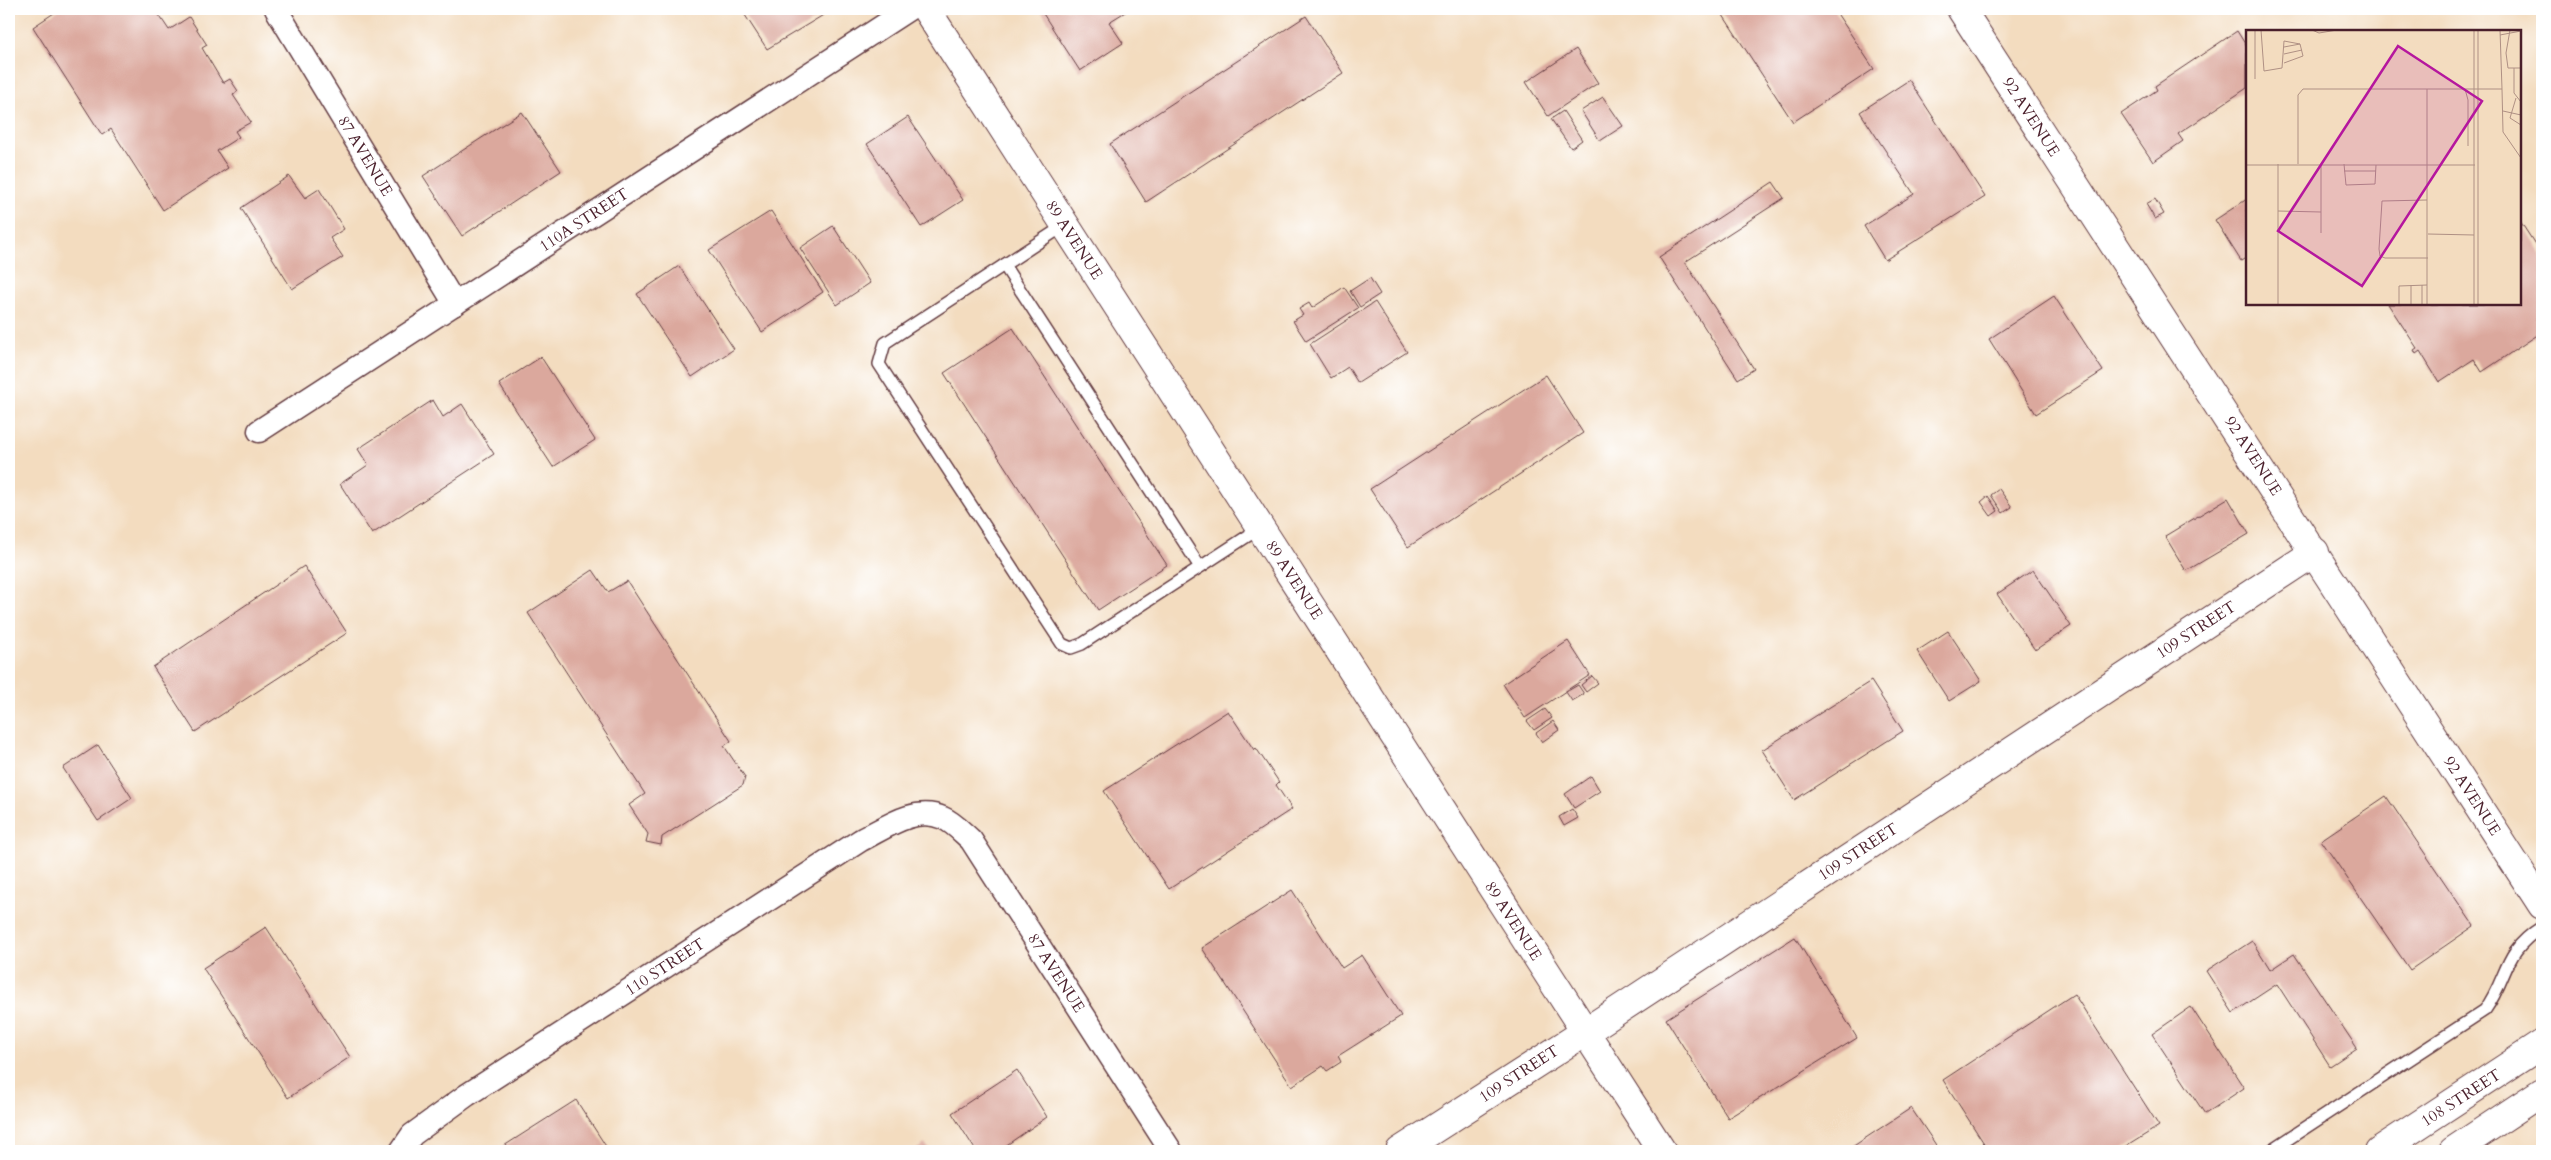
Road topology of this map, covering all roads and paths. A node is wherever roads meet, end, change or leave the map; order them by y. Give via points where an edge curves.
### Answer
1 (276, 9) edge
2 (909, 9) edge
3 (926, 9) edge
4 (1961, 9) edge
5 (1065, 225) junction
6 (1004, 265) junction
7 (454, 304) junction
8 (259, 431) dead end
9 (1260, 528) junction
10 (2315, 552) junction
11 (1200, 567) junction
12 (925, 814) joint
13 (2542, 905) edge
14 (2542, 928) edge
15 (1585, 1032) junction
16 (2542, 1044) edge
17 (2542, 1092) edge
18 (406, 1143) edge
19 (2542, 1147) edge
20 (1171, 1151) edge
21 (1400, 1151) edge
22 (1662, 1151) edge
23 (2270, 1151) edge
24 (2379, 1151) edge
25 (2453, 1151) edge
26 (2535, 1151) edge

1 - 7 street, 87 AVENUE
2 - 7 street, 110A STREET
3 - 5 street, 89 AVENUE
4 - 10 street, 92 AVENUE
5 - 6 lane
5 - 9 street, 89 AVENUE
6 - 11 lane
6 - 11 lane via 885,343 879,364 1062,644 1071,648 1082,644
7 - 8 street, 110A STREET
9 - 11 lane
9 - 15 street, 89 AVENUE
10 - 13 street, 92 AVENUE
10 - 15 street, 109 STREET
12 - 18 street, 110 STREET via 906,817 861,840 467,1095
12 - 20 street, 87 AVENUE via 943,818 971,840
14 - 23 lane via 2518,945 2502,972 2494,998 2485,1010
15 - 21 street, 109 STREET
15 - 22 street, 89 AVENUE
16 - 24 street, 108 STREET
17 - 25 street
19 - 26 path

